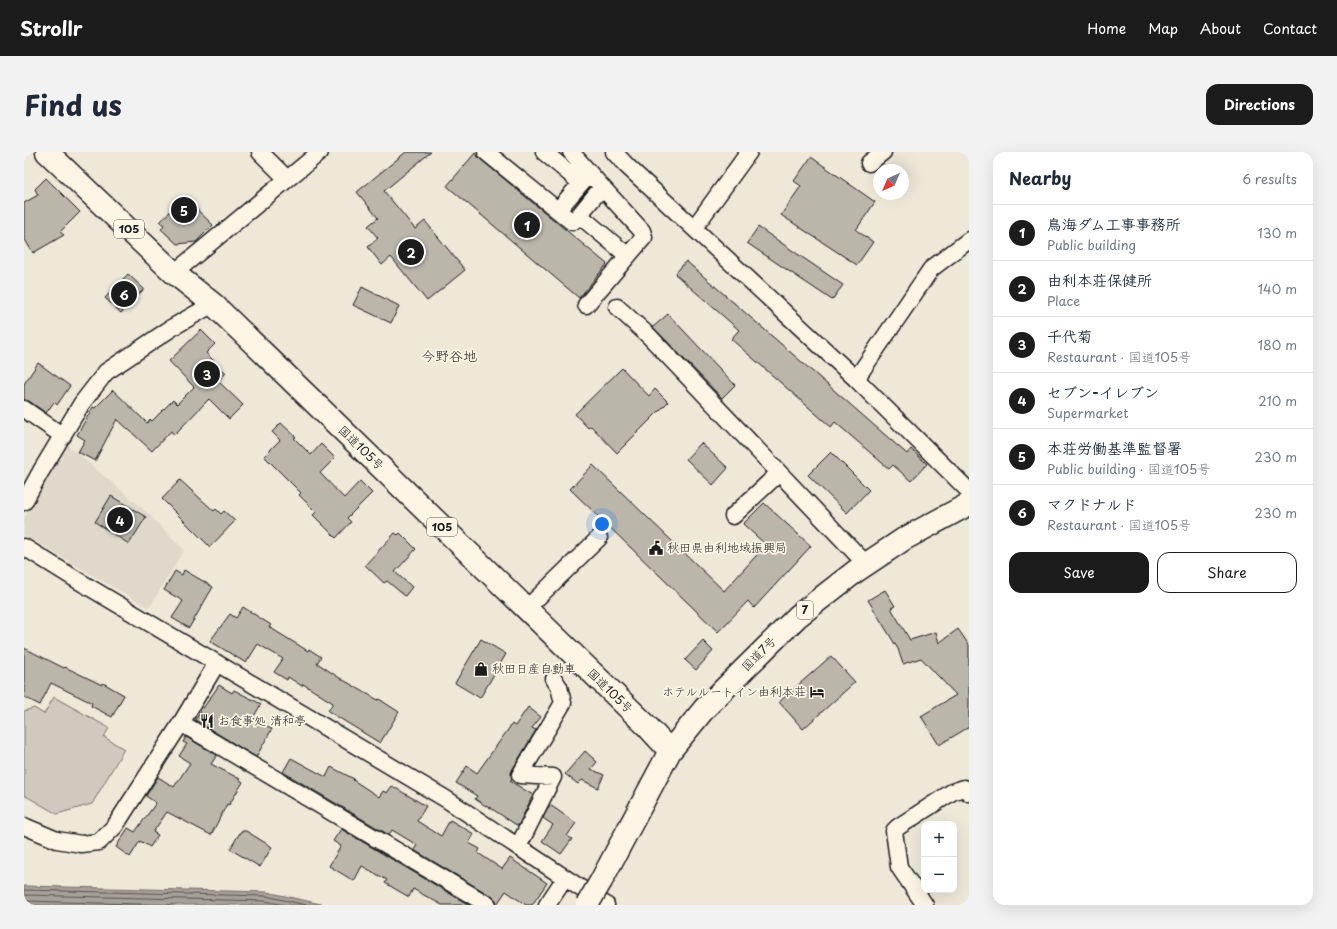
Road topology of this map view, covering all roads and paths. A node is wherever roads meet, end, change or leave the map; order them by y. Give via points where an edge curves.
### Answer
1 (47, 152) edge
2 (260, 152) edge
3 (320, 152) edge
4 (486, 152) edge
5 (544, 152) edge
6 (571, 152) edge
7 (749, 152) edge
8 (883, 152) edge
9 (619, 154) edge
10 (869, 163) dead end
11 (287, 179) junction
12 (581, 183) junction
13 (602, 187) junction
14 (558, 210) junction
15 (583, 210) junction
16 (694, 228) junction
17 (969, 240) edge
18 (628, 256) junction
19 (174, 273) junction
20 (213, 304) junction
21 (586, 305) dead end
22 (617, 307) dead end
23 (856, 379) junction
24 (24, 409) edge
25 (62, 436) junction
26 (779, 473) junction
27 (969, 491) edge
28 (24, 502) edge
29 (969, 504) edge
30 (733, 516) dead end
31 (599, 538) dead end
32 (24, 547) edge
33 (866, 564) junction
34 (526, 609) junction
35 (217, 662) junction
36 (554, 679) dead end
37 (181, 724) junction
38 (670, 750) junction
39 (969, 793) edge
40 (24, 826) edge
41 (518, 847) junction
42 (565, 878) junction
43 (488, 905) edge
44 (547, 905) edge
45 (587, 905) edge
46 (606, 905) edge
47 (926, 905) edge

1 - 19 highway, 国道105号 / 105
2 - 11 street
3 - 11 street
4 - 14 street
5 - 12 street
6 - 12 street
7 - 16 street
8 - 10 street
9 - 16 street
11 - 19 street
12 - 13 street
12 - 14 street
12 - 15 street
13 - 15 street
13 - 18 street via 642,231 644,237
14 - 15 street via 572,222
15 - 18 street
16 - 23 street
17 - 23 street via 931,269
18 - 21 street
19 - 20 highway, 国道105号 / 105
20 - 25 street via 173,327 106,372 82,403
20 - 34 highway, 国道105号 / 105
22 - 26 street via 649,336
23 - 27 street
24 - 25 street
25 - 28 street
26 - 30 street
26 - 33 street
29 - 33 highway, 国道7号 / 7 via 904,539
31 - 34 street
32 - 35 street
33 - 38 highway, 国道7号 / 7 via 798,616 705,708
34 - 38 highway, 国道105号 / 105
35 - 37 street
35 - 41 street via 446,799
36 - 41 street via 563,703 520,775 553,777
37 - 40 street via 115,826 99,842 81,844 57,840
37 - 43 street
38 - 45 highway, 国道7号 / 7, bridge
39 - 47 street via 964,788 952,792 894,831 899,867
41 - 42 street
42 - 44 street
42 - 46 street

